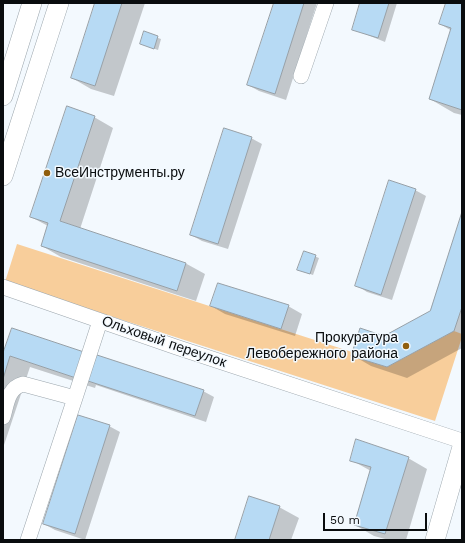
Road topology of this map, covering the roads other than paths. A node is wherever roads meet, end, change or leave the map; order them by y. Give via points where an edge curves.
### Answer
1 (32, 3) edge
2 (59, 3) edge
3 (326, 3) edge
4 (302, 76) dead end
5 (6, 77) edge
6 (3, 96) edge
7 (3, 176) edge
8 (3, 287) edge
9 (100, 321) junction
10 (75, 398) junction
11 (3, 417) edge
12 (462, 441) edge
13 (462, 447) edge
14 (28, 540) edge
15 (435, 540) edge

1 - 5 main road
2 - 7 main road
3 - 4 street
5 - 6 main road
8 - 9 street, Ольховый переулок
9 - 10 street
9 - 12 street, Ольховый переулок
10 - 11 street via 23,384 11,390
10 - 14 street
13 - 15 main road

